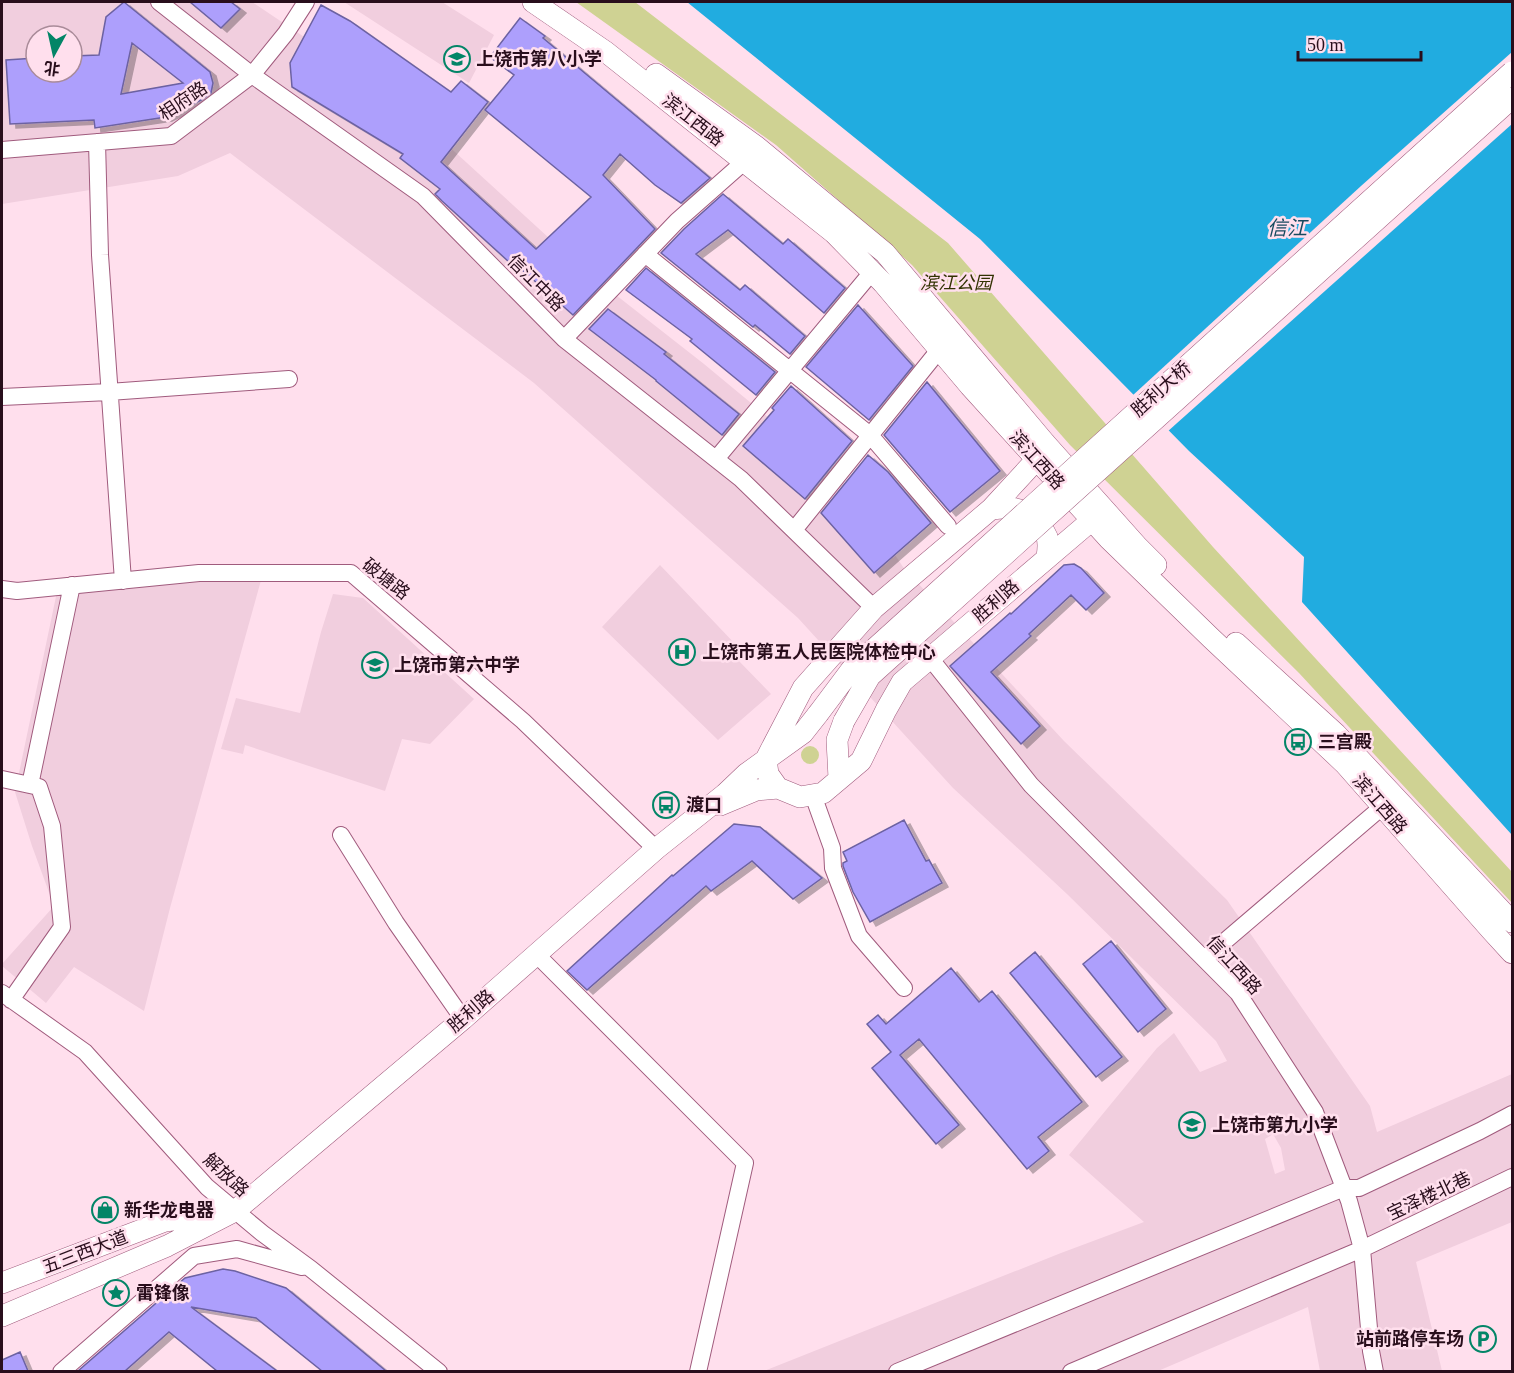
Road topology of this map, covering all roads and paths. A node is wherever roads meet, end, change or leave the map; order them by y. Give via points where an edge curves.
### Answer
1 (159, 2) edge
2 (306, 2) edge
3 (533, 2) edge
4 (556, 2) edge
5 (1512, 72) edge
6 (252, 75) junction
7 (1512, 98) edge
8 (97, 142) junction
9 (2, 150) edge
10 (745, 161) junction
11 (645, 254) junction
12 (872, 272) junction
13 (564, 339) junction
14 (939, 350) junction
15 (789, 371) junction
16 (289, 379) dead end
17 (109, 392) junction
18 (2, 397) edge
19 (870, 435) junction
20 (716, 459) junction
21 (1037, 459) junction
22 (983, 519) junction
23 (1092, 520) junction
24 (948, 526) dead end
25 (794, 530) junction
26 (1036, 562) junction
27 (123, 580) junction
28 (72, 585) junction
29 (2, 589) edge
30 (874, 608) junction
31 (930, 658) junction
32 (766, 759) junction
33 (2, 778) edge
34 (839, 778) junction
35 (30, 785) junction
36 (778, 788) junction
37 (813, 795) junction
38 (1382, 807) junction
39 (705, 810) junction
40 (341, 835) dead end
41 (656, 849) junction
42 (1512, 922) edge
43 (1512, 952) edge
44 (536, 954) junction
45 (1204, 959) junction
46 (904, 988) dead end
47 (6, 996) edge
48 (463, 1018) junction
49 (1512, 1114) edge
50 (1512, 1177) edge
51 (1347, 1194) junction
52 (235, 1211) junction
53 (1362, 1249) junction
54 (311, 1269) junction
55 (2, 1283) edge
56 (2, 1316) edge
57 (61, 1371) edge
58 (439, 1371) edge
59 (698, 1371) edge
60 (897, 1371) edge
61 (1071, 1371) edge
62 (1375, 1371) edge

1 - 6 street, 信江中路
2 - 6 street, 相府路
3 - 10 main road, 滨江西路 via 606,52
4 - 42 main road, 滨江西路 via 757,147 885,253 1138,547 1336,734
5 - 32 main road, 胜利大桥, bridge via 851,670 803,733
6 - 8 street, 相府路 via 171,136
6 - 13 street, 信江中路 via 423,196
7 - 34 main road, 胜利大桥, bridge via 870,676 837,740
8 - 9 street, 相府路
8 - 17 street
10 - 11 street
10 - 12 main road, 滨江西路 via 834,233
11 - 13 street
11 - 15 street
12 - 14 main road, 滨江西路
12 - 15 street
13 - 20 street, 信江中路
14 - 19 street
14 - 21 main road, 滨江西路
15 - 19 street
15 - 20 street
16 - 17 street
17 - 18 street
17 - 27 street
19 - 24 street
19 - 25 street
20 - 25 street, 信江中路
21 - 22 main road
21 - 23 main road, 滨江西路
22 - 26 main road via 1011,507 1024,511 1046,536 1048,545
22 - 30 main road via 918,579
23 - 26 main road, 胜利路
23 - 38 main road, 滨江西路 via 1210,638 1345,764
25 - 30 street, 信江中路
26 - 31 main road, 胜利路 via 967,620
27 - 28 street, 破塘路
27 - 41 street, 破塘路 via 199,573 351,573 523,721
28 - 29 street, 破塘路
28 - 35 street
30 - 32 main road via 804,688
31 - 34 main road, 胜利路 via 902,682 861,761
31 - 45 street, 信江西路 via 1031,785
32 - 36 main road via 768,774
32 - 39 main road, 胜利路
33 - 35 street
34 - 37 main road, 胜利路 via 823,793
35 - 47 street via 39,787 52,826 62,927
36 - 37 main road via 800,797
36 - 39 main road via 756,790
37 - 46 street via 832,848 833,868 859,936
38 - 43 main road, 滨江西路
38 - 45 street
39 - 41 main road, 胜利路
40 - 48 street via 396,923
41 - 44 main road, 胜利路
44 - 48 main road, 胜利路
44 - 59 street via 745,1163
45 - 51 street, 信江西路 via 1238,993 1315,1112
47 - 52 street, 解放路 via 85,1052 207,1187
48 - 52 main road, 胜利路
49 - 51 street
50 - 53 street, 宝泽楼北巷
51 - 53 street, 信江西路
51 - 60 street
52 - 54 street, 解放路
52 - 55 main road, 五三西大道 via 165,1221
52 - 56 main road, 五三西大道 via 167,1246
53 - 61 street, 宝泽楼北巷
53 - 62 street, 信江西路
54 - 57 street via 237,1249 194,1256
54 - 58 street, 解放路

